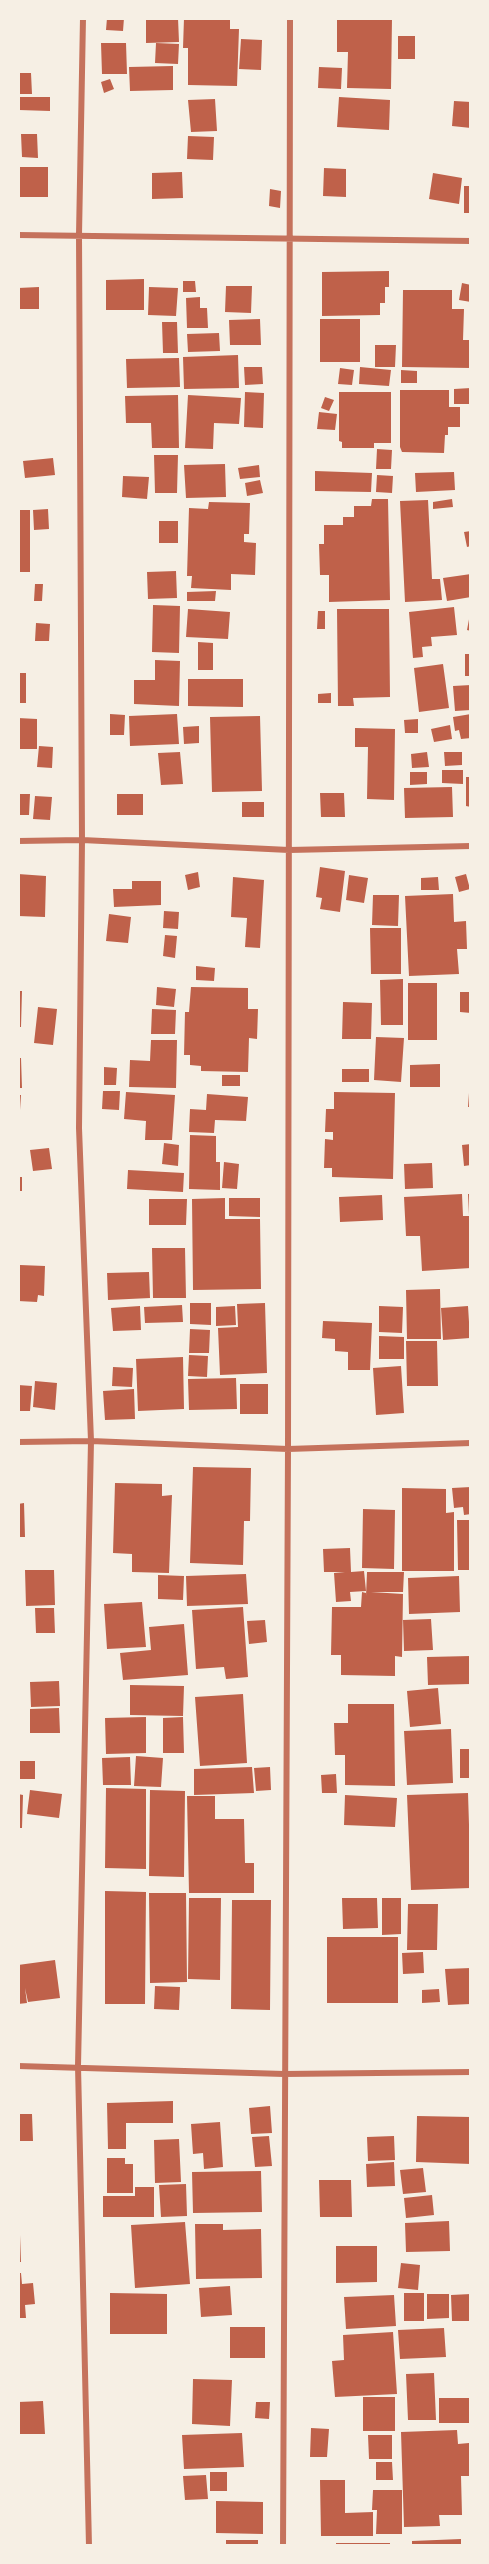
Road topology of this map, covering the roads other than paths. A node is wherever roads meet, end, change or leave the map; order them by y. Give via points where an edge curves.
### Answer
1 (83, 18) edge
2 (290, 18) edge
3 (18, 235) edge
4 (79, 235) junction
5 (288, 239) junction
6 (471, 241) edge
7 (82, 840) junction
8 (18, 841) edge
9 (471, 846) edge
10 (289, 850) junction
11 (91, 1441) junction
12 (18, 1442) edge
13 (471, 1443) edge
14 (288, 1449) junction
15 (18, 2066) edge
16 (78, 2066) junction
17 (471, 2072) edge
18 (284, 2074) junction
19 (89, 2546) edge
20 (284, 2546) edge

1 - 4 street
2 - 5 street
3 - 4 street
4 - 5 street
4 - 7 street
5 - 6 street
5 - 10 street
7 - 8 street
7 - 10 street
7 - 11 street via 79,1128
9 - 10 street
10 - 14 street
11 - 12 street
11 - 14 street
11 - 16 street
13 - 14 street
14 - 18 street
15 - 16 street
16 - 18 street
16 - 19 street
17 - 18 street
18 - 20 street

